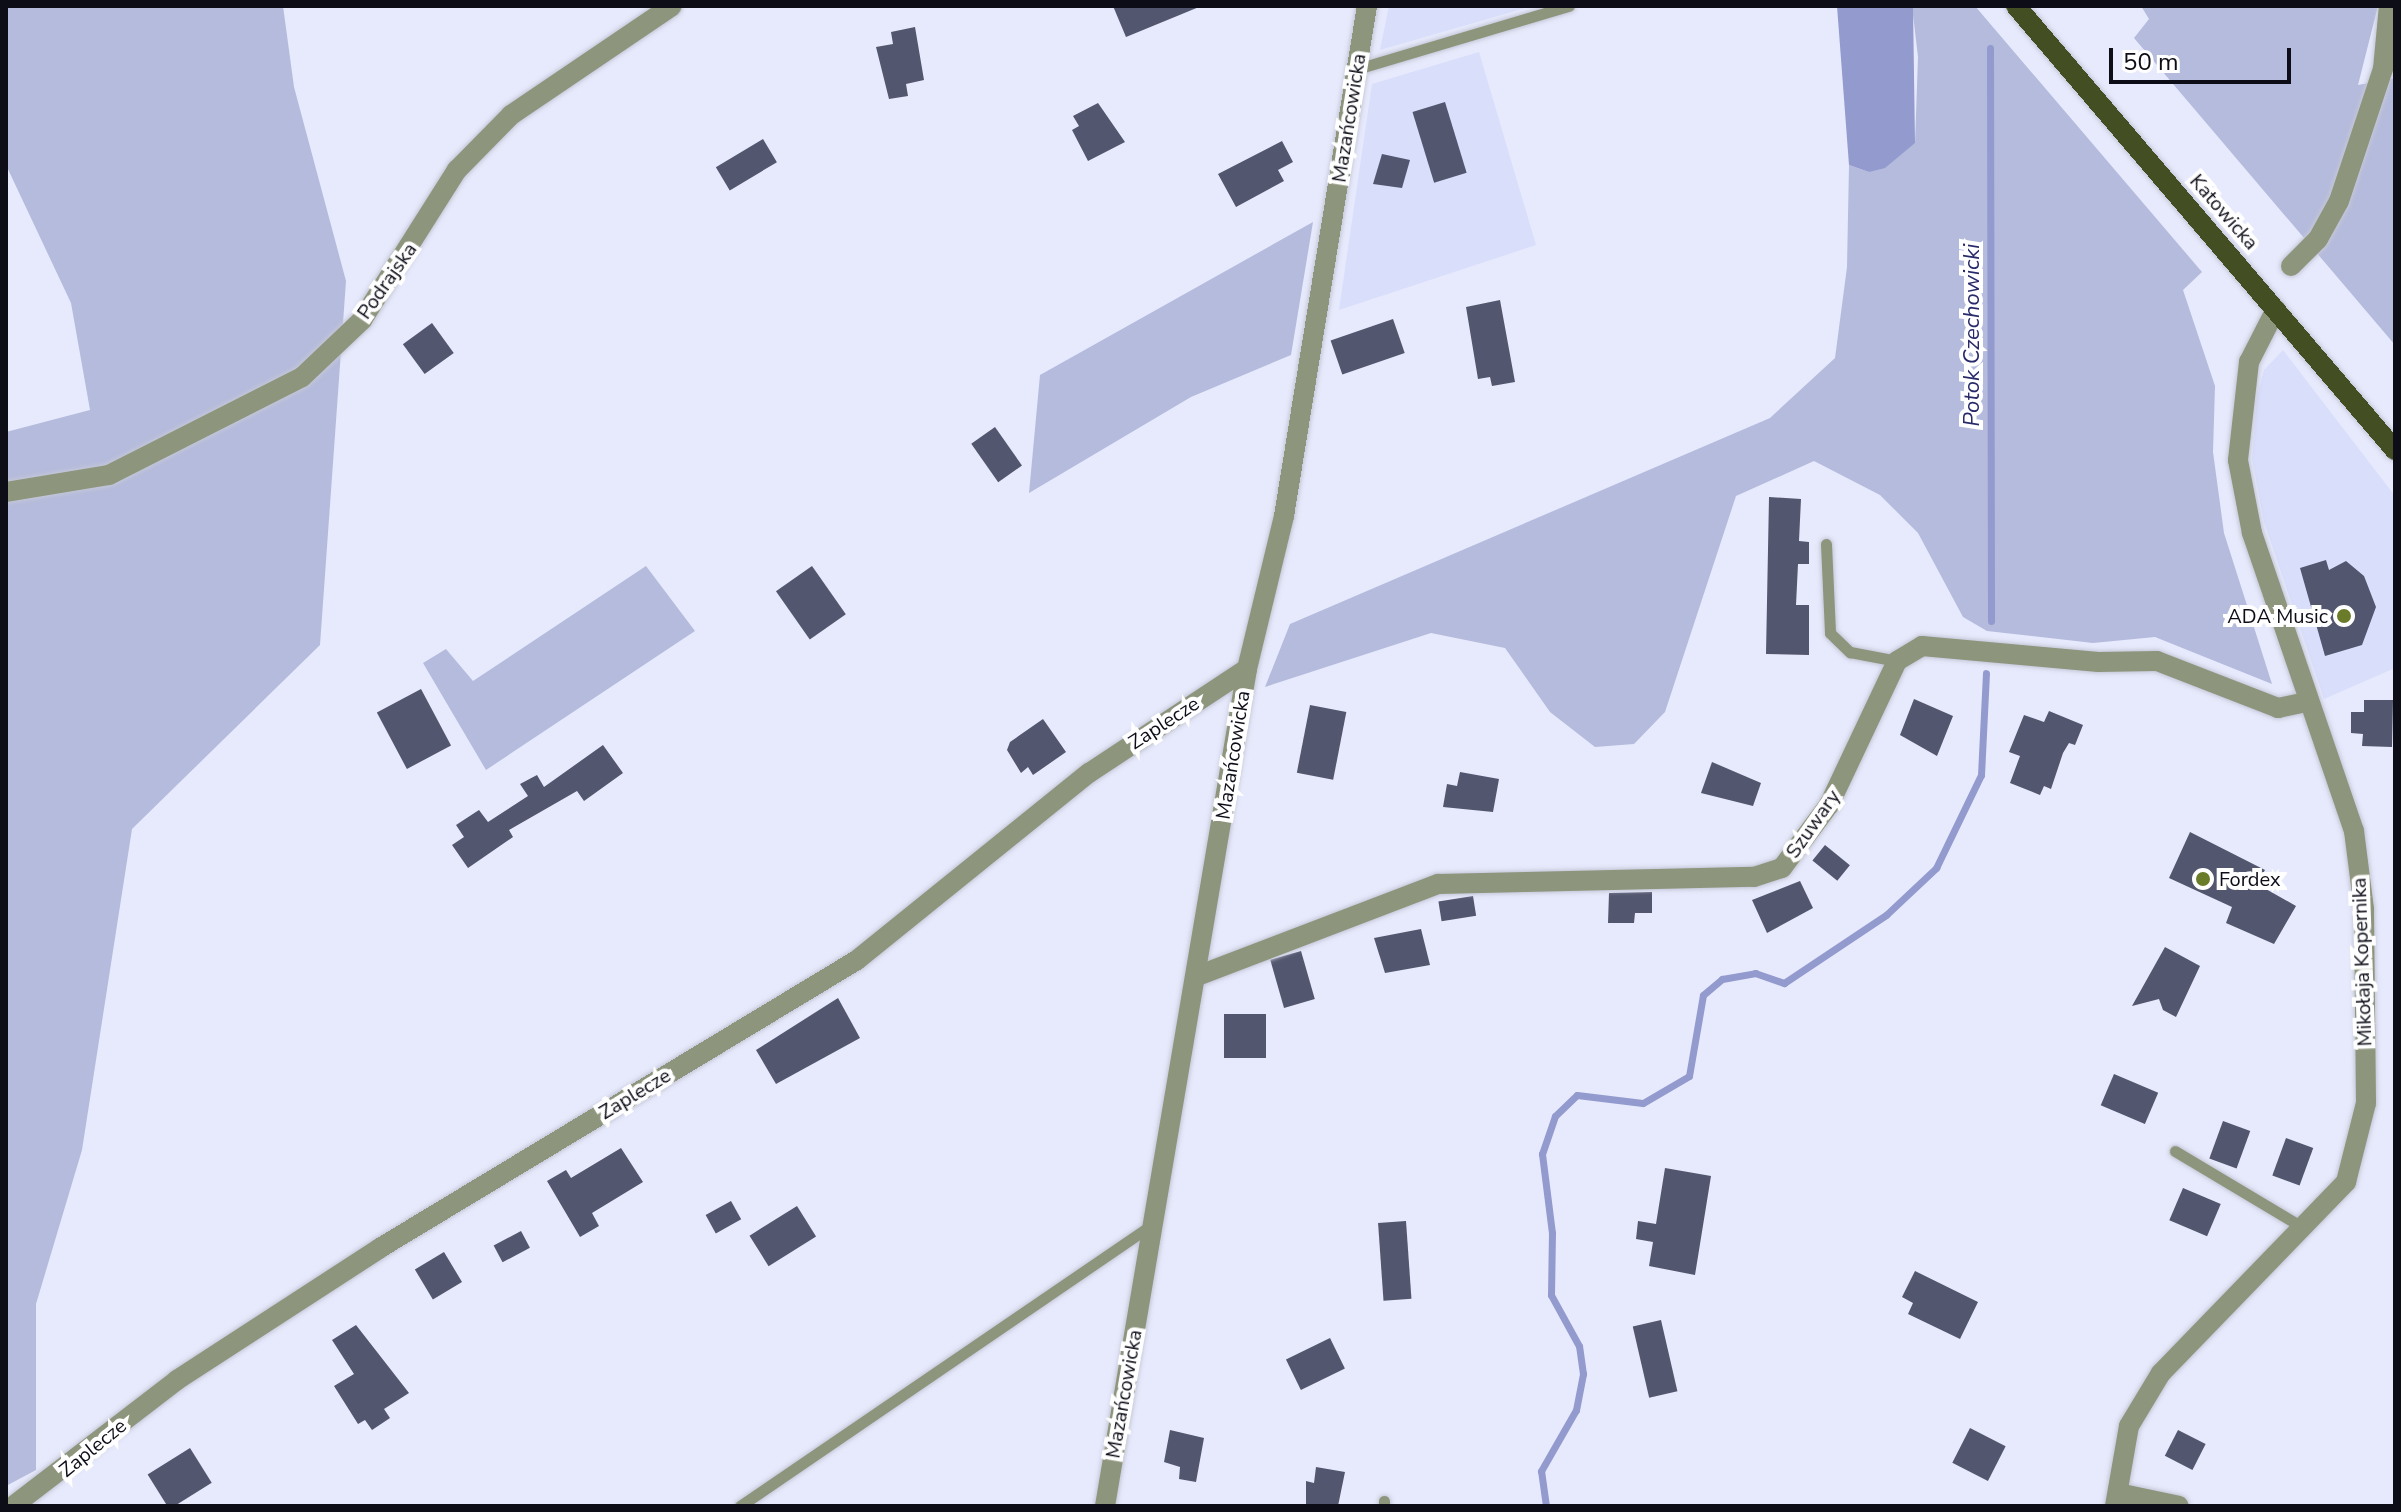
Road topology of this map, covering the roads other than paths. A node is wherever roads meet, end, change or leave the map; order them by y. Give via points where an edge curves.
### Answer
1 (672, 6) edge
2 (1367, 6) edge
3 (1569, 6) edge
4 (2016, 6) edge
5 (2389, 6) edge
6 (1357, 69) junction
7 (2291, 266) dead end
8 (2276, 309) junction
9 (2395, 450) edge
10 (6, 492) edge
11 (1826, 544) dead end
12 (1897, 661) junction
13 (1247, 669) junction
14 (2306, 702) junction
15 (1197, 976) junction
16 (2175, 1151) dead end
17 (1154, 1224) junction
18 (2302, 1227) junction
19 (2117, 1499) edge
20 (13, 1506) edge
21 (740, 1506) edge
22 (1105, 1506) edge
23 (2179, 1506) edge

1 - 10 street, Podrajska via 511,115 457,170 362,320 302,377 109,475
2 - 6 street, Mazańcowicka
3 - 6 lane
4 - 8 main road, Katowicka
5 - 7 street via 2383,69 2339,201 2318,239
6 - 13 street, Mazańcowicka via 1284,516
8 - 9 main road, Katowicka
8 - 14 street, Mikołaja Kopernika via 2249,362 2238,460 2252,533
11 - 12 lane via 1830,633 1850,652
12 - 14 street via 1922,646 2098,662 2157,661 2278,708
12 - 15 street, Szuwary via 1829,805 1782,868 1754,877 1438,884
13 - 15 street, Mazańcowicka
13 - 20 street, Zaplecze via 1089,773 857,960 367,1256 177,1380
14 - 18 street, Mikołaja Kopernika via 2354,831 2364,909 2366,1103 2346,1182
15 - 17 street, Mazańcowicka
16 - 18 lane
17 - 21 lane
17 - 22 street, Mazańcowicka
18 - 19 street, Mikołaja Kopernika via 2161,1373 2129,1426
19 - 23 street

